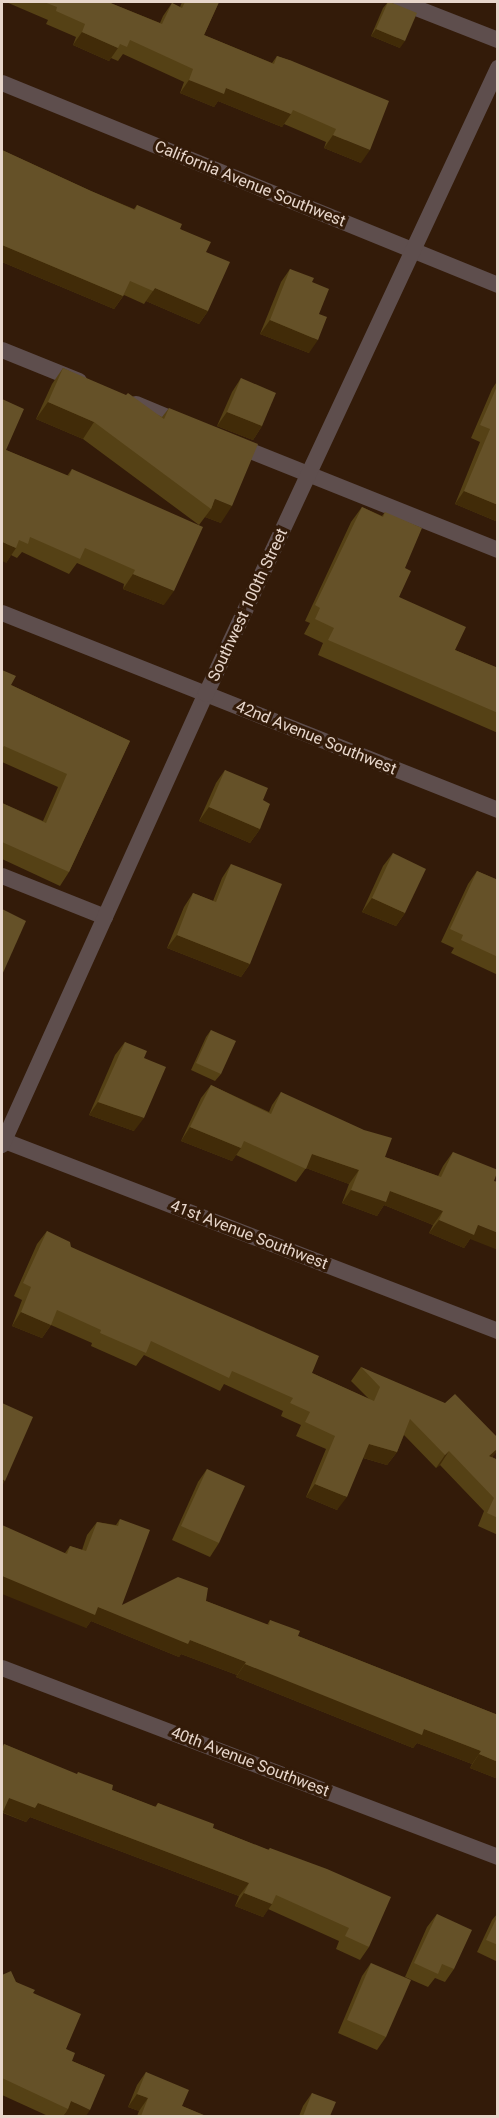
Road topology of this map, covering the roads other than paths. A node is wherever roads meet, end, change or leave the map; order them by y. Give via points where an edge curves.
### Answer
1 (401, 2) edge
2 (498, 40) edge
3 (498, 68) edge
4 (2, 83) edge
5 (413, 250) junction
6 (498, 285) edge
7 (2, 350) edge
8 (98, 389) edge
9 (120, 398) edge
10 (197, 429) edge
11 (219, 438) edge
12 (310, 472) junction
13 (498, 550) edge
14 (2, 613) edge
15 (206, 694) junction
16 (498, 810) edge
17 (2, 876) edge
18 (105, 917) junction
19 (2, 1142) edge
20 (498, 1331) edge
21 (2, 1668) edge
22 (498, 1857) edge

1 - 2 street
3 - 5 street, Southwest 100th Street
4 - 5 street, California Avenue Southwest
5 - 6 street, California Avenue Southwest
5 - 12 street, Southwest 100th Street
7 - 8 street
9 - 10 street
11 - 12 street
12 - 13 street
12 - 15 street, Southwest 100th Street
14 - 15 street, 42nd Avenue Southwest
15 - 16 street, 42nd Avenue Southwest
15 - 18 street, Southwest 100th Street
17 - 18 street
18 - 19 street, Southwest 100th Street
19 - 20 street, 41st Avenue Southwest
21 - 22 street, 40th Avenue Southwest

